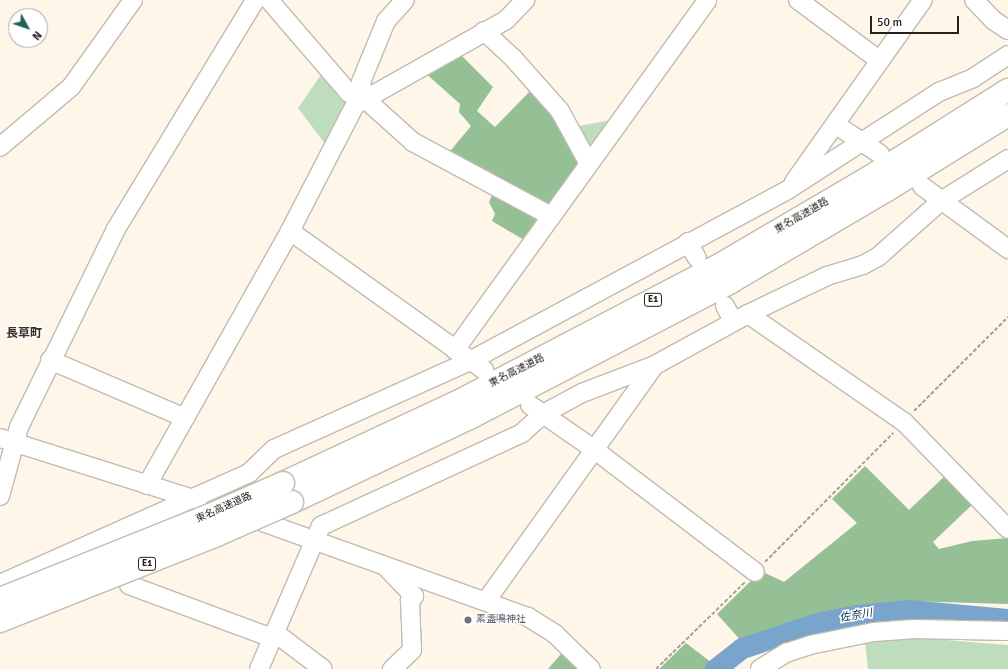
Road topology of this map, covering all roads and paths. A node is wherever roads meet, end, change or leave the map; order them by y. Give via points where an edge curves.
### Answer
1 (132, 0) edge
2 (255, 0) edge
3 (269, 0) edge
4 (405, 0) edge
5 (525, 0) edge
6 (707, 0) edge
7 (798, 0) edge
8 (923, 0) edge
9 (974, 0) edge
10 (1008, 30) edge
11 (484, 31) junction
12 (1008, 55) edge
13 (880, 61) junction
14 (1008, 90) edge
15 (364, 98) junction
16 (1008, 114) edge
17 (835, 124) junction
18 (863, 143) junction
19 (0, 147) edge
20 (880, 154) dead end
21 (1008, 159) edge
22 (589, 164) junction
23 (922, 186) dead end
24 (789, 189) junction
25 (941, 201) junction
26 (551, 216) junction
27 (290, 231) junction
28 (688, 242) junction
29 (1008, 249) edge
30 (698, 258) dead end
31 (725, 306) dead end
32 (1008, 317) edge
33 (741, 318) junction
34 (454, 350) junction
35 (50, 360) junction
36 (477, 365) junction
37 (655, 365) junction
38 (537, 409) junction
39 (185, 418) junction
40 (904, 422) junction
41 (6, 440) edge
42 (595, 450) junction
43 (147, 485) junction
44 (287, 492) junction
45 (0, 496) edge
46 (192, 499) junction
47 (1008, 529) edge
48 (315, 541) junction
49 (382, 563) junction
50 (755, 572) junction
51 (0, 584) edge
52 (129, 585) dead end
53 (0, 599) edge
54 (486, 601) junction
55 (0, 621) edge
56 (1008, 631) edge
57 (273, 635) junction
58 (258, 669) edge
59 (323, 669) edge
60 (392, 669) edge
61 (591, 669) edge
62 (656, 669) edge
63 (760, 669) edge

1 - 19 street via 72,87
2 - 35 street via 116,229
3 - 15 street via 349,93
4 - 15 street via 386,21 361,82
5 - 11 street via 506,20
6 - 22 street
7 - 13 street
8 - 13 street
9 - 10 street via 993,20
11 - 15 street
11 - 22 street via 513,58 560,111
12 - 18 street via 973,78 939,92
13 - 17 street
14 - 44 highway, 東名高速道路 / E1 via 876,173 721,264
15 - 26 street via 414,142
15 - 27 street via 355,105
16 - 44 highway, 東名高速道路 / E1 via 887,190 717,289 470,418
17 - 18 street
17 - 24 street
18 - 20 street
18 - 24 street
21 - 25 street
22 - 26 street
23 - 25 street
24 - 28 street
25 - 29 street
25 - 33 street via 879,256 863,265 827,276
26 - 34 street
27 - 34 street
27 - 39 street
28 - 30 street
28 - 36 street
31 - 33 street
32 - 40 path
33 - 37 street
33 - 40 street
34 - 36 street
35 - 39 street
35 - 41 street
36 - 46 street via 274,449 249,473
37 - 38 street
37 - 42 street
38 - 42 street
38 - 48 street via 522,433 321,526
39 - 43 street
40 - 47 street
40 - 50 path
41 - 43 street
41 - 45 street
42 - 50 street
42 - 54 street
43 - 46 street
44 - 53 highway, 東名高速道路 / E1, bridge via 208,516
44 - 55 highway, 東名高速道路 / E1, bridge via 217,535
46 - 48 street
46 - 51 street
48 - 49 street
48 - 57 street
49 - 54 street
49 - 60 street via 414,596 410,600 412,650
50 - 62 path
52 - 57 street
54 - 61 street via 528,617 555,634
56 - 63 street via 915,629 866,634 810,645 786,653
57 - 58 street
57 - 59 street

